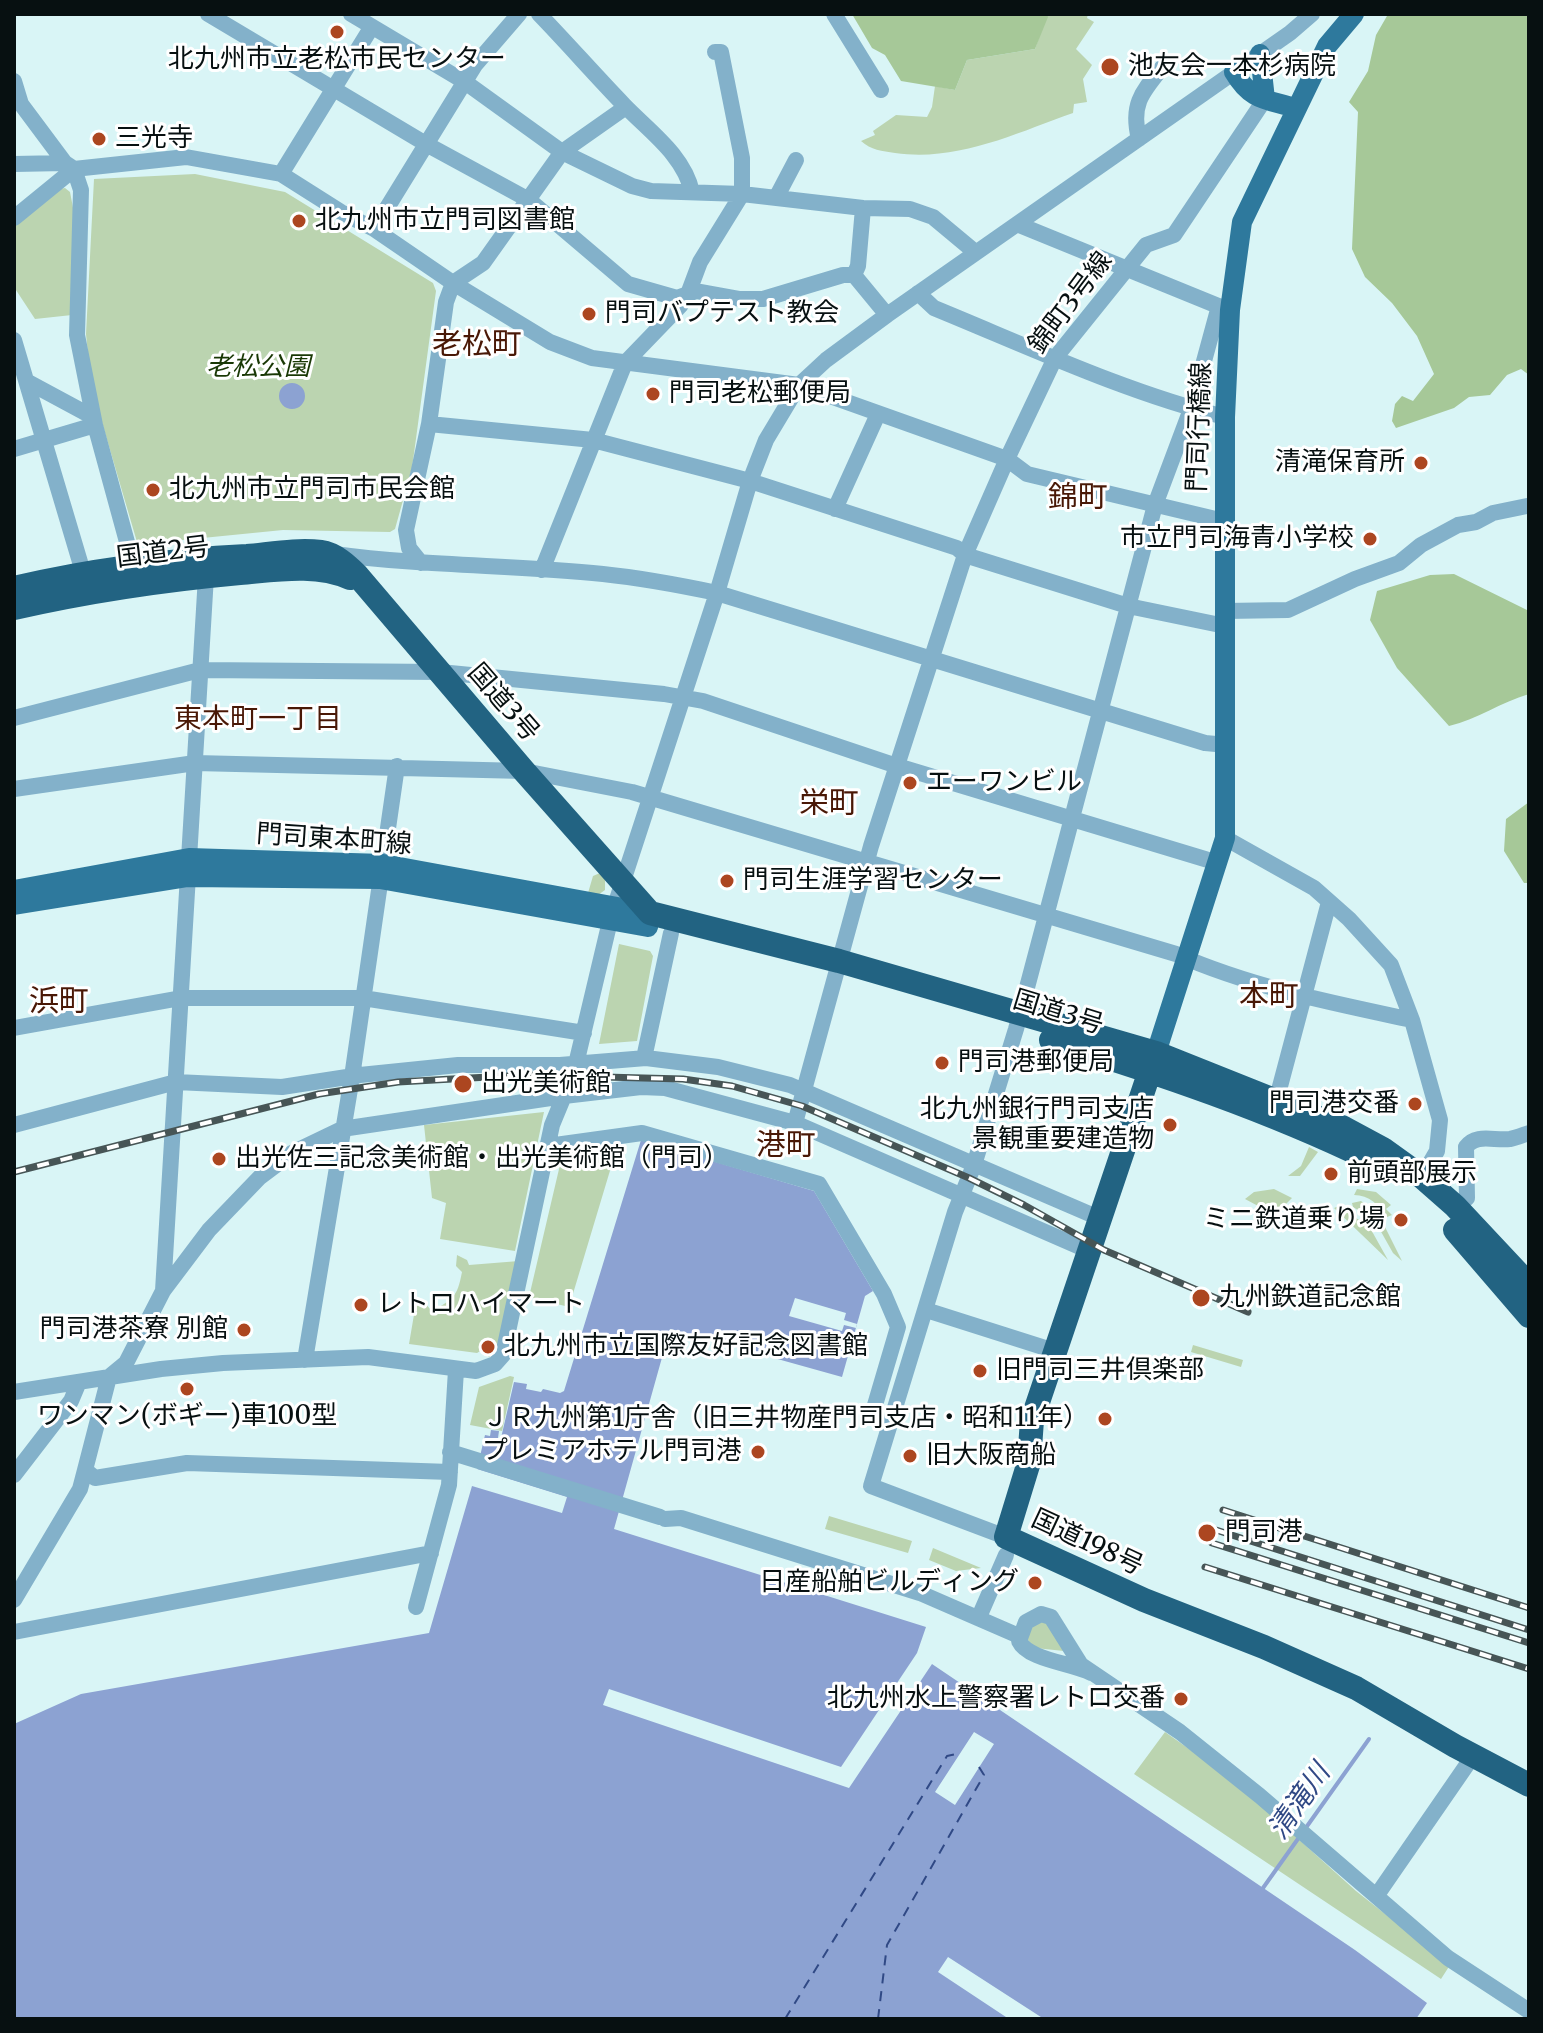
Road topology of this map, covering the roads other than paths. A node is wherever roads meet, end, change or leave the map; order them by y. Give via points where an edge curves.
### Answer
1 (351, 14) edge
2 (519, 14) edge
3 (539, 14) edge
4 (834, 14) edge
5 (1312, 14) edge
6 (1354, 14) edge
7 (212, 15) edge
8 (371, 28) junction
9 (715, 52) dead end
10 (1260, 54) junction
11 (1165, 64) dead end
12 (1234, 72) junction
13 (14, 81) edge
14 (465, 82) junction
15 (335, 90) junction
16 (881, 90) dead end
17 (1265, 99) junction
18 (626, 107) junction
19 (1295, 108) junction
20 (1139, 139) junction
21 (426, 144) junction
22 (562, 152) junction
23 (796, 160) dead end
24 (14, 164) edge
25 (69, 166) junction
26 (281, 174) junction
27 (692, 192) junction
28 (742, 194) junction
29 (776, 198) junction
30 (529, 200) junction
31 (863, 208) junction
32 (14, 218) edge
33 (1017, 224) junction
34 (374, 229) junction
35 (975, 252) junction
36 (1125, 268) junction
37 (854, 275) junction
38 (453, 283) junction
39 (918, 293) junction
40 (688, 294) junction
41 (1225, 308) junction
42 (887, 315) junction
43 (14, 340) edge
44 (1055, 358) junction
45 (625, 363) junction
46 (28, 382) junction
47 (799, 385) junction
48 (1191, 409) junction
49 (878, 414) junction
50 (1225, 417) junction
51 (94, 421) junction
52 (429, 424) junction
53 (46, 439) junction
54 (593, 440) junction
55 (14, 449) edge
56 (1007, 459) junction
57 (750, 481) junction
58 (1155, 505) junction
59 (1527, 506) edge
60 (835, 509) junction
61 (1224, 521) junction
62 (965, 555) junction
63 (321, 561) junction
64 (391, 561) junction
65 (421, 563) junction
66 (348, 566) junction
67 (542, 570) junction
68 (83, 572) junction
69 (206, 576) junction
70 (134, 577) junction
71 (14, 588) edge
72 (717, 593) junction
73 (374, 596) junction
74 (1128, 606) junction
75 (14, 608) edge
76 (1225, 619) junction
77 (930, 660) junction
78 (200, 670) junction
79 (440, 672) junction
80 (683, 697) junction
81 (1101, 711) junction
82 (14, 718) edge
83 (1227, 745) junction
84 (195, 763) junction
85 (397, 766) junction
86 (897, 766) junction
87 (524, 771) junction
88 (14, 789) edge
89 (650, 798) junction
90 (1073, 819) junction
91 (1225, 838) junction
92 (1218, 863) junction
93 (188, 868) junction
94 (864, 869) junction
95 (381, 872) junction
96 (623, 880) junction
97 (14, 890) edge
98 (1329, 902) junction
99 (14, 905) edge
100 (639, 918) junction
101 (1046, 921) junction
102 (1182, 956) junction
103 (837, 968) junction
104 (1303, 997) junction
105 (181, 998) junction
106 (363, 998) junction
107 (1412, 1020) junction
108 (1018, 1022) junction
109 (14, 1028) edge
110 (584, 1033) junction
111 (644, 1058) junction
112 (1153, 1062) junction
113 (577, 1063) junction
114 (352, 1077) junction
115 (176, 1082) junction
116 (803, 1092) junction
117 (564, 1096) junction
118 (1274, 1110) junction
119 (795, 1123) junction
120 (14, 1125) edge
121 (342, 1129) junction
122 (1529, 1133) edge
123 (548, 1146) junction
124 (974, 1165) junction
125 (1422, 1177) junction
126 (961, 1196) junction
127 (1455, 1206) junction
128 (1099, 1218) junction
129 (1089, 1251) junction
130 (1529, 1285) edge
131 (163, 1291) junction
132 (926, 1310) junction
133 (1529, 1316) edge
134 (1055, 1351) junction
135 (305, 1360) junction
136 (456, 1370) junction
137 (109, 1377) junction
138 (79, 1382) junction
139 (14, 1392) edge
140 (875, 1405) dead end
141 (450, 1452) junction
142 (85, 1470) junction
143 (450, 1472) junction
144 (15, 1473) edge
145 (1006, 1546) junction
146 (431, 1553) junction
147 (14, 1600) edge
148 (416, 1607) dead end
149 (979, 1617) junction
150 (14, 1632) edge
151 (1019, 1636) junction
152 (1091, 1673) junction
153 (1473, 1756) junction
154 (1529, 1785) edge
155 (1377, 1895) junction
156 (1528, 2011) edge
157 (1523, 2019) edge

1 - 8 street
2 - 14 street
3 - 18 street
4 - 16 street
5 - 10 street
6 - 19 main road, 門司行橋線 via 1327,46
7 - 15 street
8 - 14 street
8 - 15 street
9 - 28 street via 721,52 742,158
10 - 12 street
10 - 17 main road
11 - 20 street via 1141,94 1134,117
12 - 17 main road via 1241,84
12 - 20 street
13 - 25 street via 21,104
14 - 21 street
14 - 22 street
15 - 21 street
15 - 26 street
17 - 19 main road
17 - 36 street, 錦町3号線 via 1174,235 1146,245
18 - 22 street
18 - 27 street via 670,150
19 - 41 main road, 門司行橋線 via 1242,222
20 - 33 street
21 - 30 street
21 - 34 street
22 - 27 street via 632,186
22 - 30 street
23 - 29 street
24 - 25 street
25 - 26 street via 186,157
25 - 32 street
25 - 51 street via 81,190 77,335
26 - 34 street
27 - 28 street
28 - 29 street
28 - 40 street via 700,262
29 - 31 street
30 - 38 street via 483,263
30 - 40 street via 628,284 677,298
31 - 35 street via 910,209 933,217
31 - 37 street
33 - 35 street
33 - 36 street
34 - 38 street
35 - 39 street
36 - 41 street
36 - 44 street, 錦町3号線
37 - 40 street via 763,299
37 - 42 street
38 - 45 street via 550,342 592,358
38 - 52 street
39 - 42 street
39 - 44 street via 934,308
40 - 45 street
41 - 48 street
41 - 50 main road, 門司行橋線
42 - 47 street
43 - 46 street
44 - 48 street
44 - 56 street, 錦町3号線
45 - 47 street
45 - 54 street
46 - 51 street
46 - 53 street
47 - 49 street
47 - 57 street via 766,440
48 - 50 street
48 - 58 street
49 - 56 street
49 - 60 street
50 - 61 main road, 門司行橋線
51 - 53 street
51 - 70 street
52 - 54 street
52 - 65 street via 406,530 409,548
53 - 55 street
53 - 68 street
54 - 57 street
54 - 67 street
56 - 58 street via 1027,474
56 - 62 street, 錦町3号線
57 - 60 street
57 - 72 street
58 - 61 street
58 - 74 street
59 - 76 street via 1458,525 1399,563 1288,610
60 - 62 street
61 - 76 main road, 門司行橋線
62 - 74 street
62 - 77 street, 錦町3号線
63 - 64 street
63 - 66 highway, 国道3号
63 - 69 highway, 国道2号
63 - 70 highway, 国道2号
63 - 73 highway, 国道3号
64 - 65 street
64 - 66 street
65 - 67 street
66 - 73 highway, 国道3号
67 - 72 street via 660,581
68 - 70 highway, 国道2号
68 - 71 highway, 国道2号
69 - 70 highway, 国道2号
69 - 78 street
70 - 75 highway, 国道2号
72 - 77 street
72 - 80 street
73 - 79 highway, 国道3号
74 - 76 street
74 - 81 street
76 - 83 main road, 門司行橋線
77 - 81 street
77 - 86 street, 錦町3号線
78 - 79 street
78 - 82 street
78 - 84 street
79 - 80 street
79 - 87 highway, 国道3号
80 - 86 street
80 - 89 street
81 - 83 street
81 - 90 street
83 - 91 main road, 門司行橋線
84 - 85 street
84 - 88 street
84 - 93 street
85 - 87 street
85 - 95 street
86 - 90 street
86 - 94 street, 錦町3号線
87 - 89 street
87 - 96 highway, 国道3号
89 - 94 street
89 - 96 street
90 - 92 street
90 - 101 street
91 - 92 main road, 門司行橋線
91 - 98 street via 1314,888
92 - 102 main road, 門司行橋線
93 - 95 main road, 門司東本町線
93 - 97 main road, 門司東本町線
93 - 99 main road, 門司東本町線
93 - 105 street
94 - 101 street
94 - 103 street, 錦町3号線
95 - 100 main road, 門司東本町線
95 - 106 street
96 - 100 highway, 国道3号
96 - 100 street
98 - 104 street
98 - 107 street via 1386,958
100 - 103 highway, 国道3号
100 - 110 street
100 - 111 street
101 - 102 street
101 - 108 street
102 - 104 street
102 - 112 main road, 門司行橋線
103 - 108 highway, 国道3号
103 - 116 street, 錦町3号線
104 - 107 street
104 - 118 street
105 - 106 street
105 - 109 street
105 - 115 street
106 - 110 street
106 - 114 street
107 - 125 street via 1440,1120 1437,1151
108 - 112 highway, 国道3号
108 - 124 street
110 - 113 street
111 - 113 street
111 - 116 street via 718,1067
112 - 118 highway, 国道3号
112 - 128 highway, 国道198号
113 - 114 street via 458,1065
113 - 117 street
114 - 115 street via 282,1087
114 - 121 street
115 - 120 street
115 - 131 street
116 - 119 street, 錦町3号線
116 - 124 street
117 - 119 street via 665,1088
117 - 121 street
117 - 123 street
118 - 125 highway, 国道3号 via 1344,1128
118 - 133 highway, 国道3号 via 1377,1163 1426,1197
119 - 126 street
121 - 131 street via 292,1153 260,1177 209,1230
121 - 135 street
122 - 127 street via 1469,1142 1467,1198
123 - 136 street via 503,1355 476,1371
123 - 140 street via 642,1133 819,1184 898,1327
124 - 126 street
124 - 128 street
125 - 127 highway, 国道3号
126 - 129 street
126 - 132 street
127 - 130 highway, 国道3号
128 - 129 highway, 国道198号
129 - 134 highway, 国道198号
131 - 137 street via 126,1363
132 - 134 street
132 - 145 street via 871,1486
134 - 145 highway, 国道198号 via 1032,1420 1029,1462
135 - 136 street via 368,1357
135 - 137 street via 223,1363
136 - 141 street
137 - 138 street
137 - 142 street
138 - 139 street
138 - 144 street via 71,1401
141 - 143 street
141 - 149 street via 801,1554
142 - 143 street via 95,1478 187,1463
142 - 147 street via 80,1489
143 - 146 street
145 - 149 street
145 - 153 highway, 国道198号 via 1356,1688
146 - 148 street
146 - 150 street
149 - 151 street
151 - 152 street via 1029,1654
151 - 152 street via 1032,1617 1051,1617
152 - 155 street via 1180,1732
153 - 154 highway, 国道198号
153 - 155 street
155 - 156 street via 1448,1958
156 - 157 street

